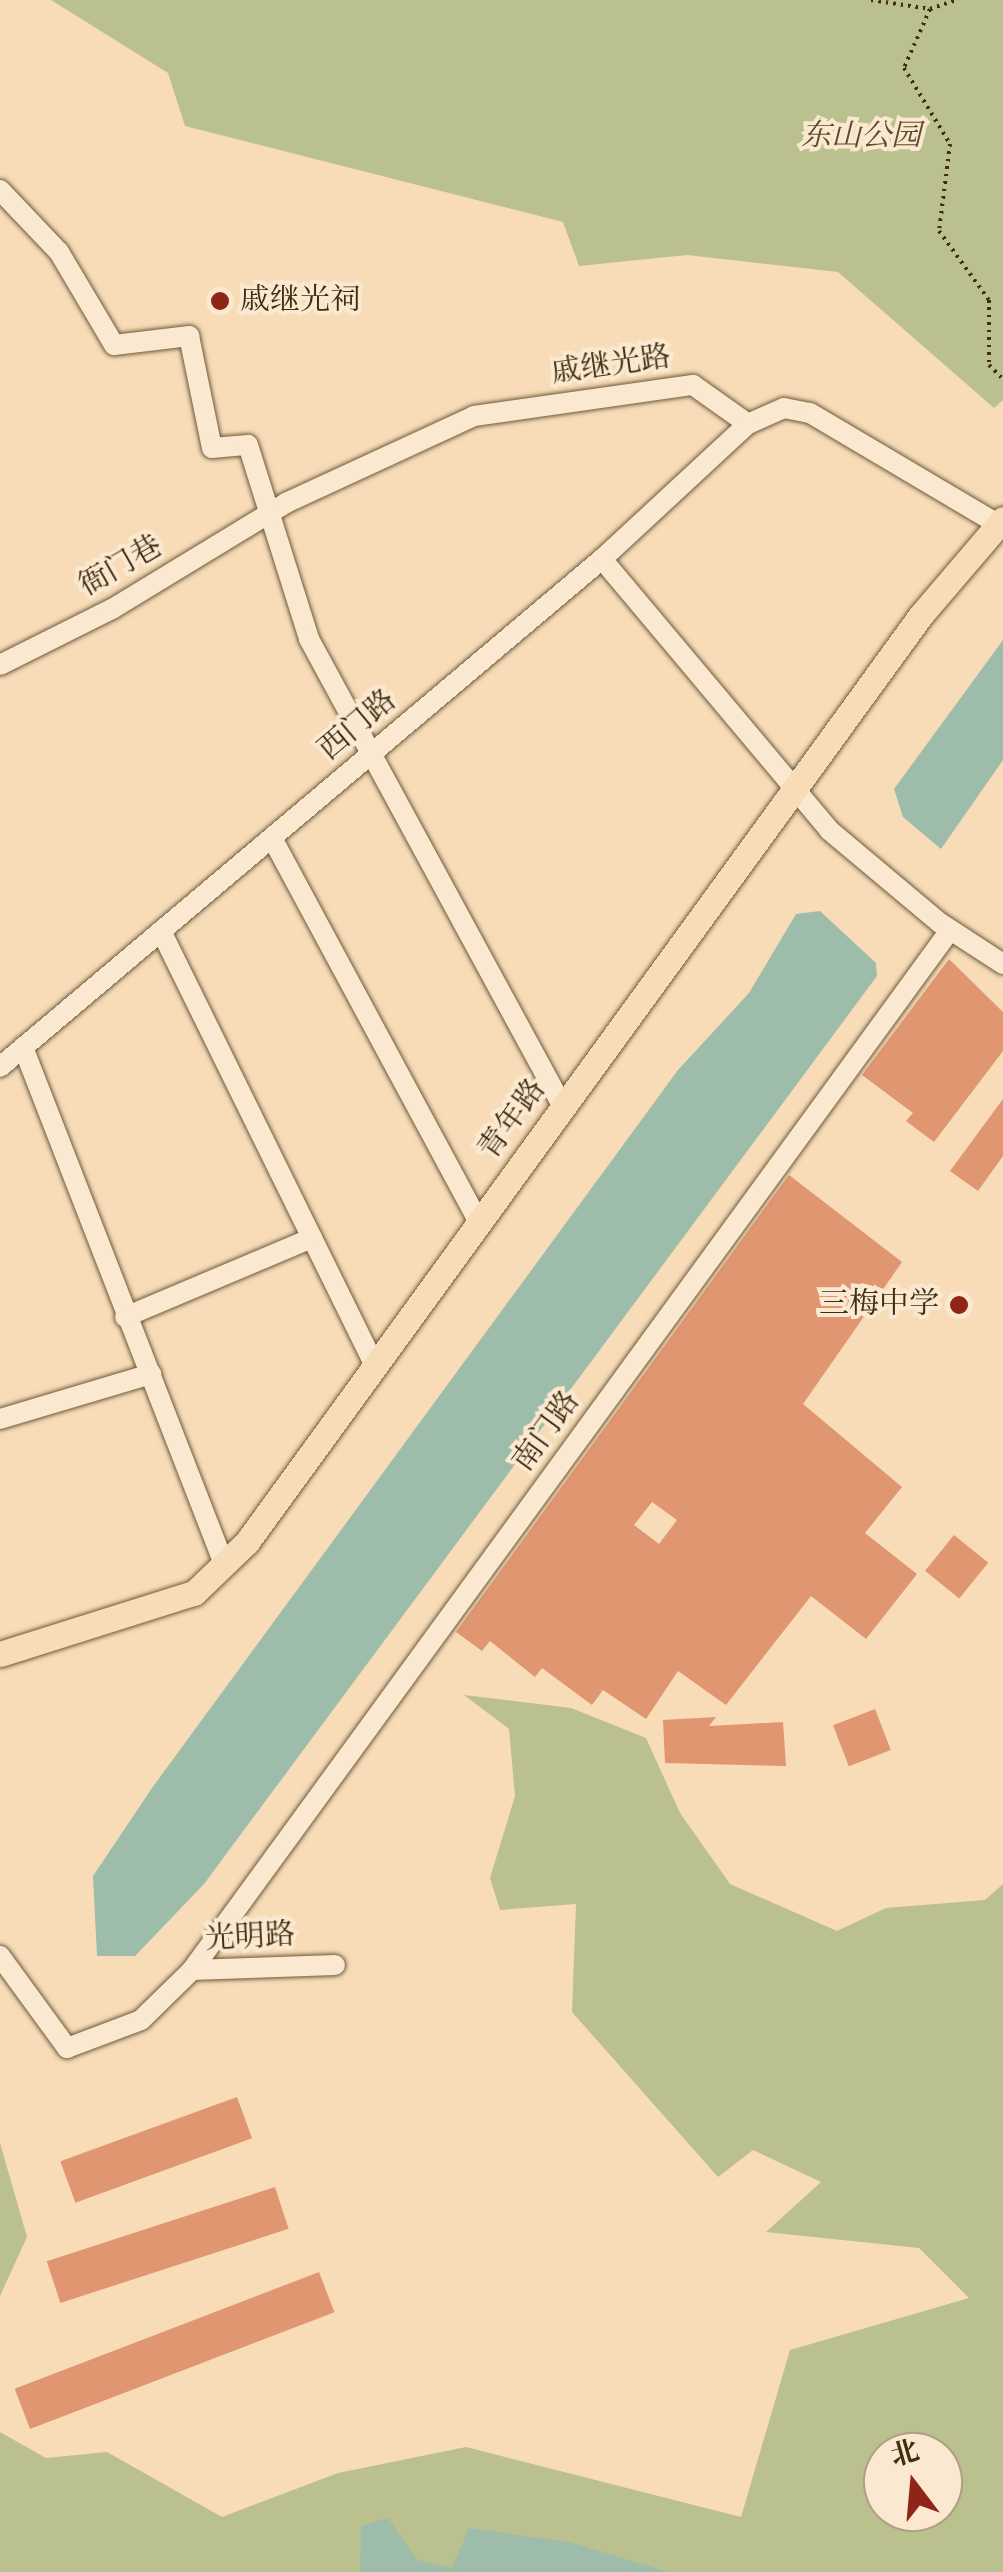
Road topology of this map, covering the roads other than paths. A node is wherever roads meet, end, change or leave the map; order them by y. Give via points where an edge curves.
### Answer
1 (0, 190) edge
2 (748, 424) junction
3 (268, 514) junction
4 (1001, 522) edge
5 (602, 559) junction
6 (0, 665) edge
7 (369, 756) junction
8 (794, 789) junction
9 (272, 838) junction
10 (945, 926) junction
11 (161, 931) junction
12 (1003, 964) edge
13 (23, 1048) junction
14 (0, 1067) edge
15 (563, 1107) junction
16 (479, 1223) junction
17 (312, 1238) junction
18 (125, 1317) junction
19 (375, 1366) junction
20 (151, 1374) junction
21 (0, 1419) edge
22 (224, 1564) junction
23 (0, 1654) edge
24 (0, 1956) edge
25 (335, 1964) dead end
26 (192, 1970) junction

1 - 3 street via 60,252 114,345 189,336 212,448 248,445
2 - 3 street, 戚继光路 via 694,386 474,416
2 - 4 street via 799,408
2 - 5 street, 西门路
3 - 6 street, 衙门巷
3 - 7 street via 309,639
4 - 8 main road, 青年路
5 - 7 street, 西门路
5 - 8 street
7 - 9 street, 西门路
7 - 15 street
8 - 10 street via 829,830
8 - 15 main road, 青年路
9 - 11 street, 西门路
9 - 16 street
10 - 12 street
10 - 26 street, 南门路
11 - 13 street, 西门路
11 - 17 street
13 - 14 street, 西门路
13 - 18 street
15 - 16 main road, 青年路
16 - 19 main road, 青年路
17 - 18 street
17 - 19 street
18 - 20 street
19 - 22 main road, 青年路
20 - 21 street
20 - 22 street
22 - 23 main road, 青年路 via 194,1593
24 - 26 street, 光明路 via 66,2048 142,2020
25 - 26 street, 光明路

